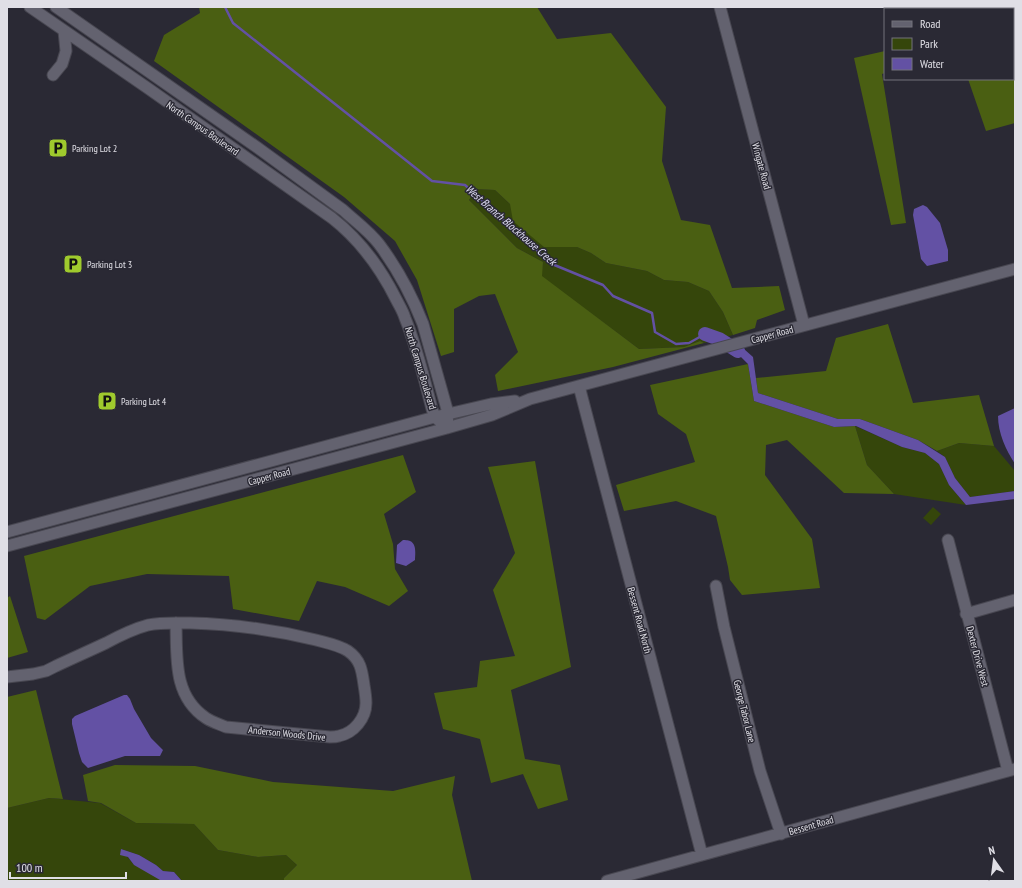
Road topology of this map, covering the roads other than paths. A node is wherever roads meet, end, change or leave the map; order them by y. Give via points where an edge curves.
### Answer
1 (30, 7) edge
2 (56, 7) edge
3 (723, 8) edge
4 (64, 31) junction
5 (53, 75) dead end
6 (258, 148) junction
7 (250, 161) junction
8 (389, 260) junction
9 (377, 266) junction
10 (1015, 269) edge
11 (804, 325) junction
12 (579, 386) junction
13 (530, 399) junction
14 (448, 414) junction
15 (435, 417) junction
16 (447, 428) junction
17 (7, 532) edge
18 (948, 540) dead end
19 (7, 546) edge
20 (716, 586) dead end
21 (1015, 600) edge
22 (966, 614) junction
23 (176, 623) junction
24 (7, 677) edge
25 (1011, 770) edge
26 (781, 834) junction
27 (702, 855) junction
28 (607, 881) edge

1 - 4 street, North Campus Boulevard
2 - 6 street, North Campus Boulevard
3 - 11 street, Wingate Road
4 - 5 street via 66,51 62,64
4 - 7 street, North Campus Boulevard
6 - 7 street
6 - 8 street, North Campus Boulevard via 348,214 378,244
7 - 9 street, North Campus Boulevard via 332,218 367,252
8 - 9 street
8 - 14 street, North Campus Boulevard via 418,310
9 - 15 street, North Campus Boulevard via 405,316
10 - 11 street, Capper Road
11 - 12 street, Capper Road
12 - 13 street, Capper Road
12 - 27 street, Bessent Road North
13 - 14 street, Capper Road via 491,404
13 - 16 street, Capper Road via 492,415
14 - 15 street, Capper Road
14 - 16 street, North Campus Boulevard
15 - 16 street, North Campus Boulevard
15 - 17 street, Capper Road
16 - 19 street, Capper Road
18 - 22 street, Dexter Drive West
20 - 26 street, George Tabor Lane via 759,764
21 - 22 street
22 - 25 street, Dexter Drive West
23 - 23 street, Anderson Woods Drive via 282,632 339,646 353,655 362,670 366,704 358,725 349,733 330,737 226,727 206,718 190,703 181,686 177,667
23 - 24 street, Anderson Woods Drive via 137,628 51,668 33,674
25 - 26 street, Bessent Road
26 - 27 street, Bessent Road
27 - 28 street, Bessent Road

